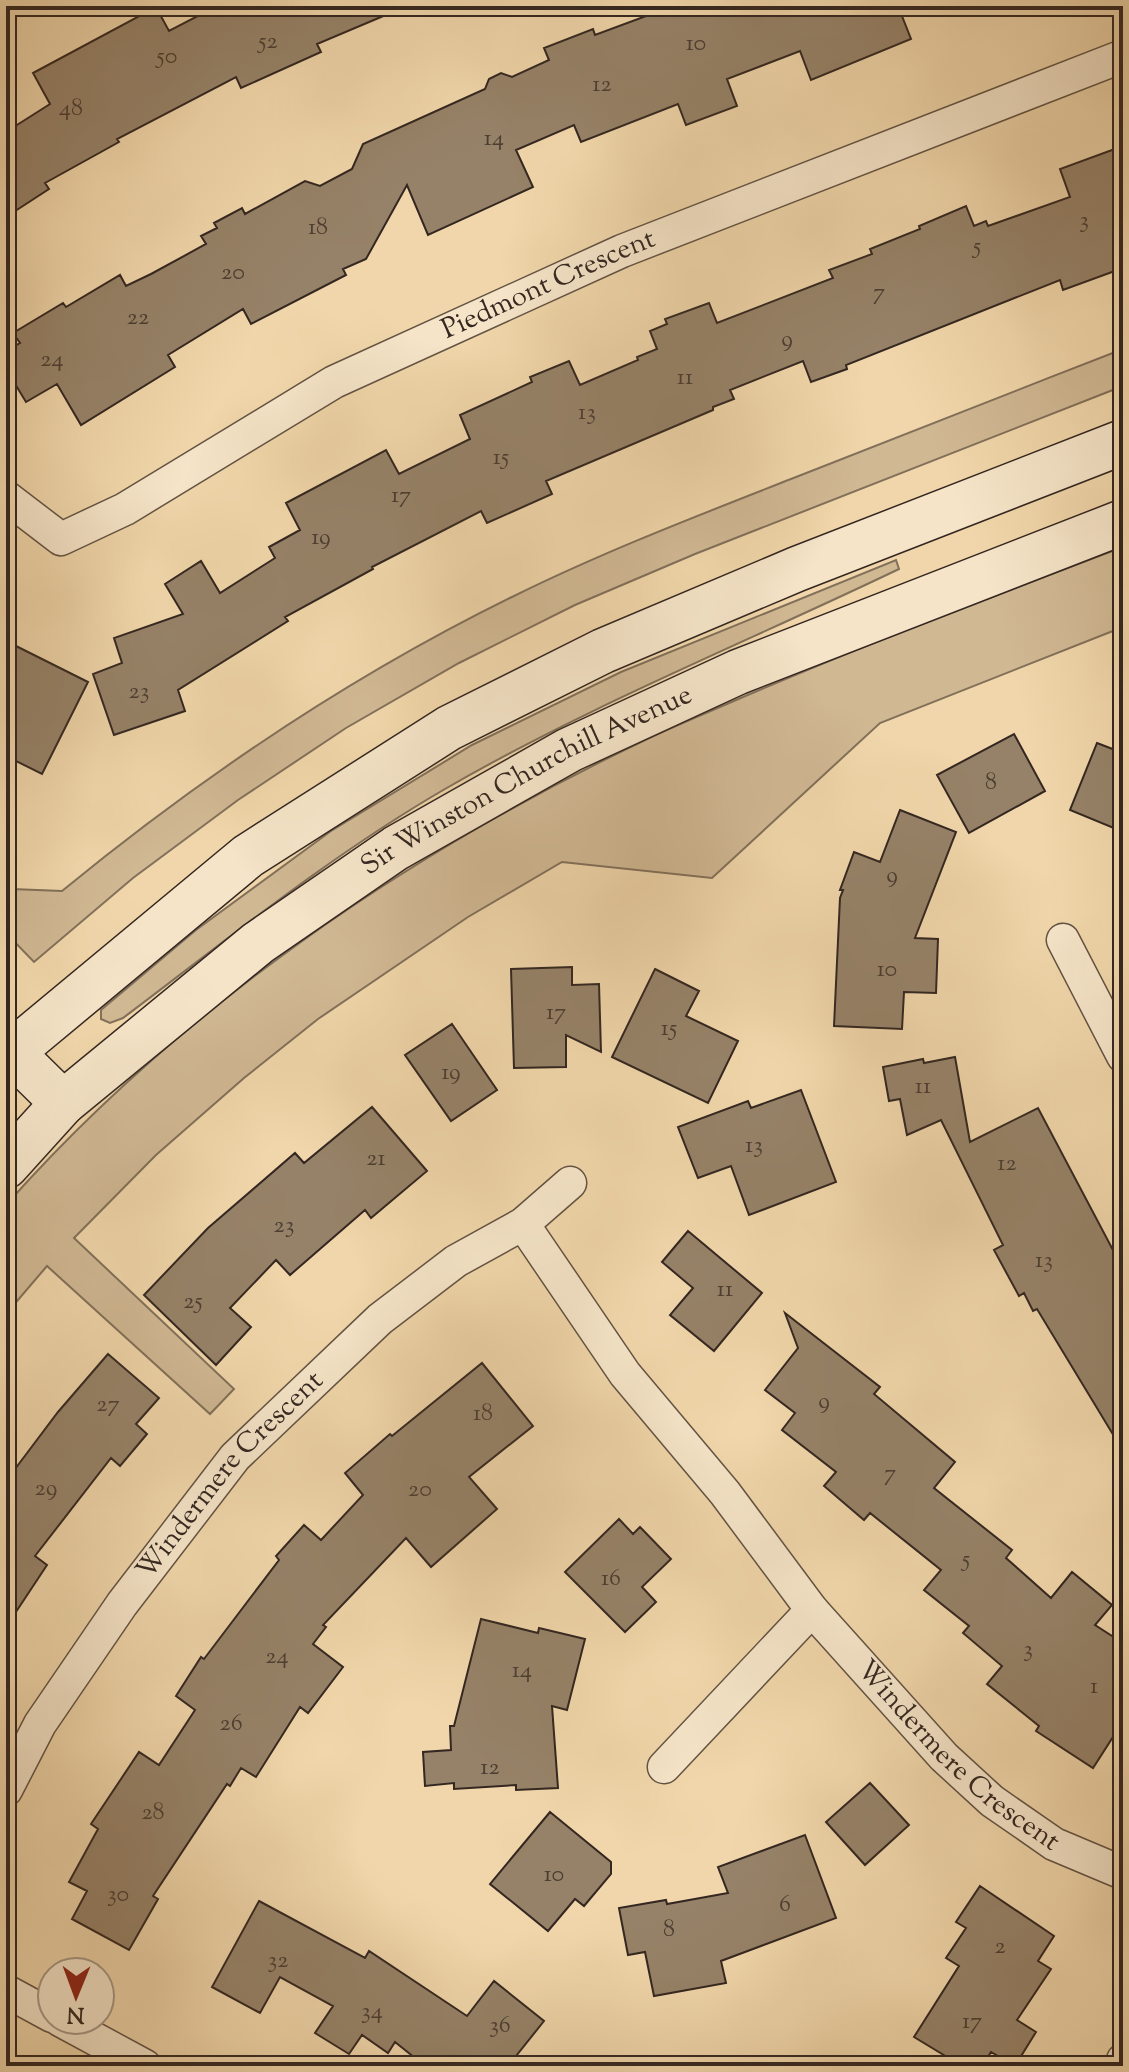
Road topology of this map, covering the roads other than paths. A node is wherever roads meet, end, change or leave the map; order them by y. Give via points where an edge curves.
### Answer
1 (1123, 56) edge
2 (1123, 442) edge
3 (6, 497) edge
4 (1123, 522) edge
5 (1063, 940) dead end
6 (7, 1052) edge
7 (1123, 1056) edge
8 (63, 1103) junction
9 (6, 1166) edge
10 (570, 1183) dead end
11 (523, 1224) junction
12 (812, 1610) junction
13 (664, 1767) dead end
14 (6, 1790) edge
15 (1123, 1873) edge
16 (6, 1991) edge
17 (36, 2007) edge
18 (90, 2036) edge
19 (1123, 2060) edge
20 (145, 2066) edge
21 (1121, 2066) edge

1 - 3 street, Piedmont Crescent via 622,251 362,368 125,509 61,539
2 - 6 main road via 603,651 449,728 248,856
4 - 8 main road, Sir Winston Churchill Avenue via 738,672 569,750 396,848 258,943
5 - 7 street
6 - 8 main road
8 - 9 main road, Sir Winston Churchill Avenue
10 - 11 street, Windermere Crescent
11 - 12 street, Windermere Crescent via 625,1374 725,1493
11 - 14 street, Windermere Crescent via 456,1261 380,1319 235,1457 122,1604 40,1724
12 - 13 street
12 - 15 street, Windermere Crescent via 944,1757 992,1801 1054,1844
16 - 17 street
18 - 20 street
19 - 21 street

